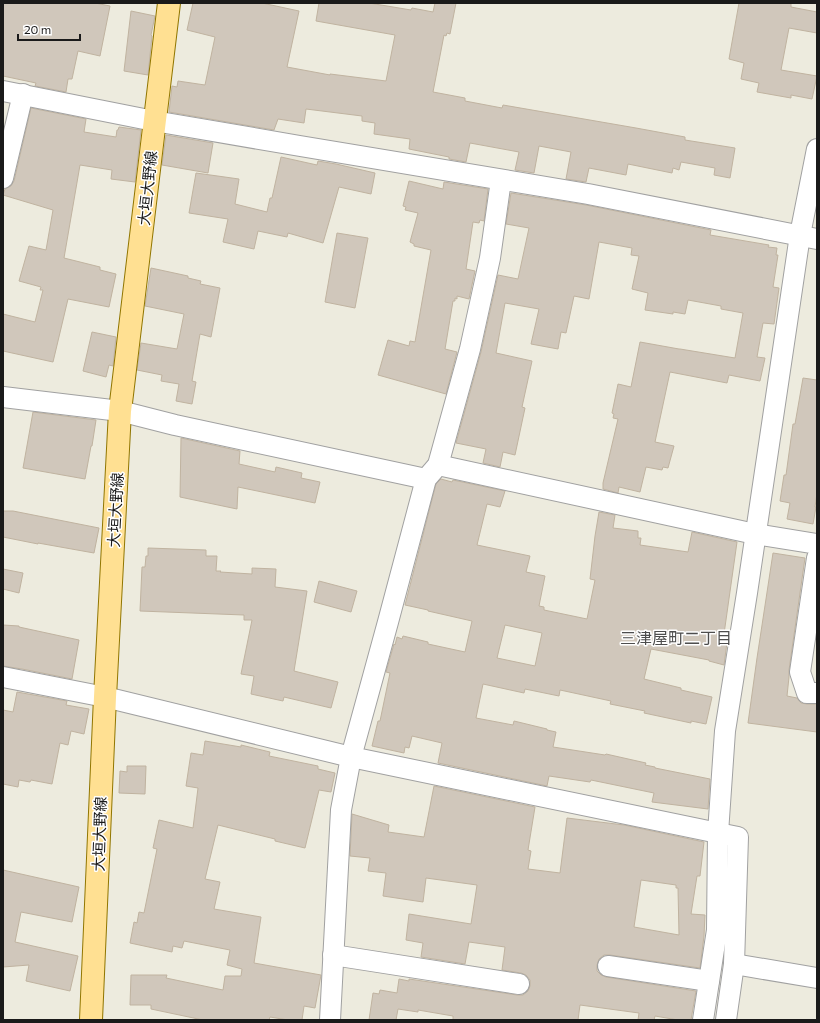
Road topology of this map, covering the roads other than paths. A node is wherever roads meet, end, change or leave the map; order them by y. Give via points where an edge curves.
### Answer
1 (169, 3) edge
2 (3, 91) edge
3 (23, 94) junction
4 (154, 121) junction
5 (817, 150) edge
6 (3, 178) edge
7 (501, 180) junction
8 (808, 237) edge
9 (3, 397) edge
10 (120, 411) junction
11 (432, 472) junction
12 (755, 534) junction
13 (817, 544) edge
14 (817, 558) edge
15 (3, 677) edge
16 (817, 693) edge
17 (105, 697) junction
18 (351, 757) junction
19 (718, 834) junction
20 (333, 955) junction
21 (734, 964) junction
22 (608, 966) dead end
23 (817, 978) edge
24 (709, 981) junction
25 (518, 984) dead end
26 (91, 1020) edge
27 (330, 1020) edge
28 (703, 1020) edge
29 (726, 1020) edge

1 - 4 main road, 大垣大野線
2 - 3 street
3 - 4 street
3 - 6 street
4 - 7 street
4 - 10 main road, 大垣大野線
5 - 8 street
7 - 8 street via 588,194
7 - 11 street via 490,258 472,342
8 - 12 street
9 - 10 street
10 - 11 street via 175,425
10 - 17 main road, 大垣大野線
11 - 12 street
11 - 18 street
12 - 13 street
12 - 19 street via 725,731
14 - 16 street via 800,672 807,693
15 - 17 street
17 - 18 street
17 - 26 main road, 大垣大野線
18 - 19 street
18 - 20 street via 341,810
19 - 21 street via 738,837
19 - 24 street via 717,930
20 - 25 street
20 - 27 street
21 - 23 street
21 - 29 street
22 - 24 street
24 - 28 street

